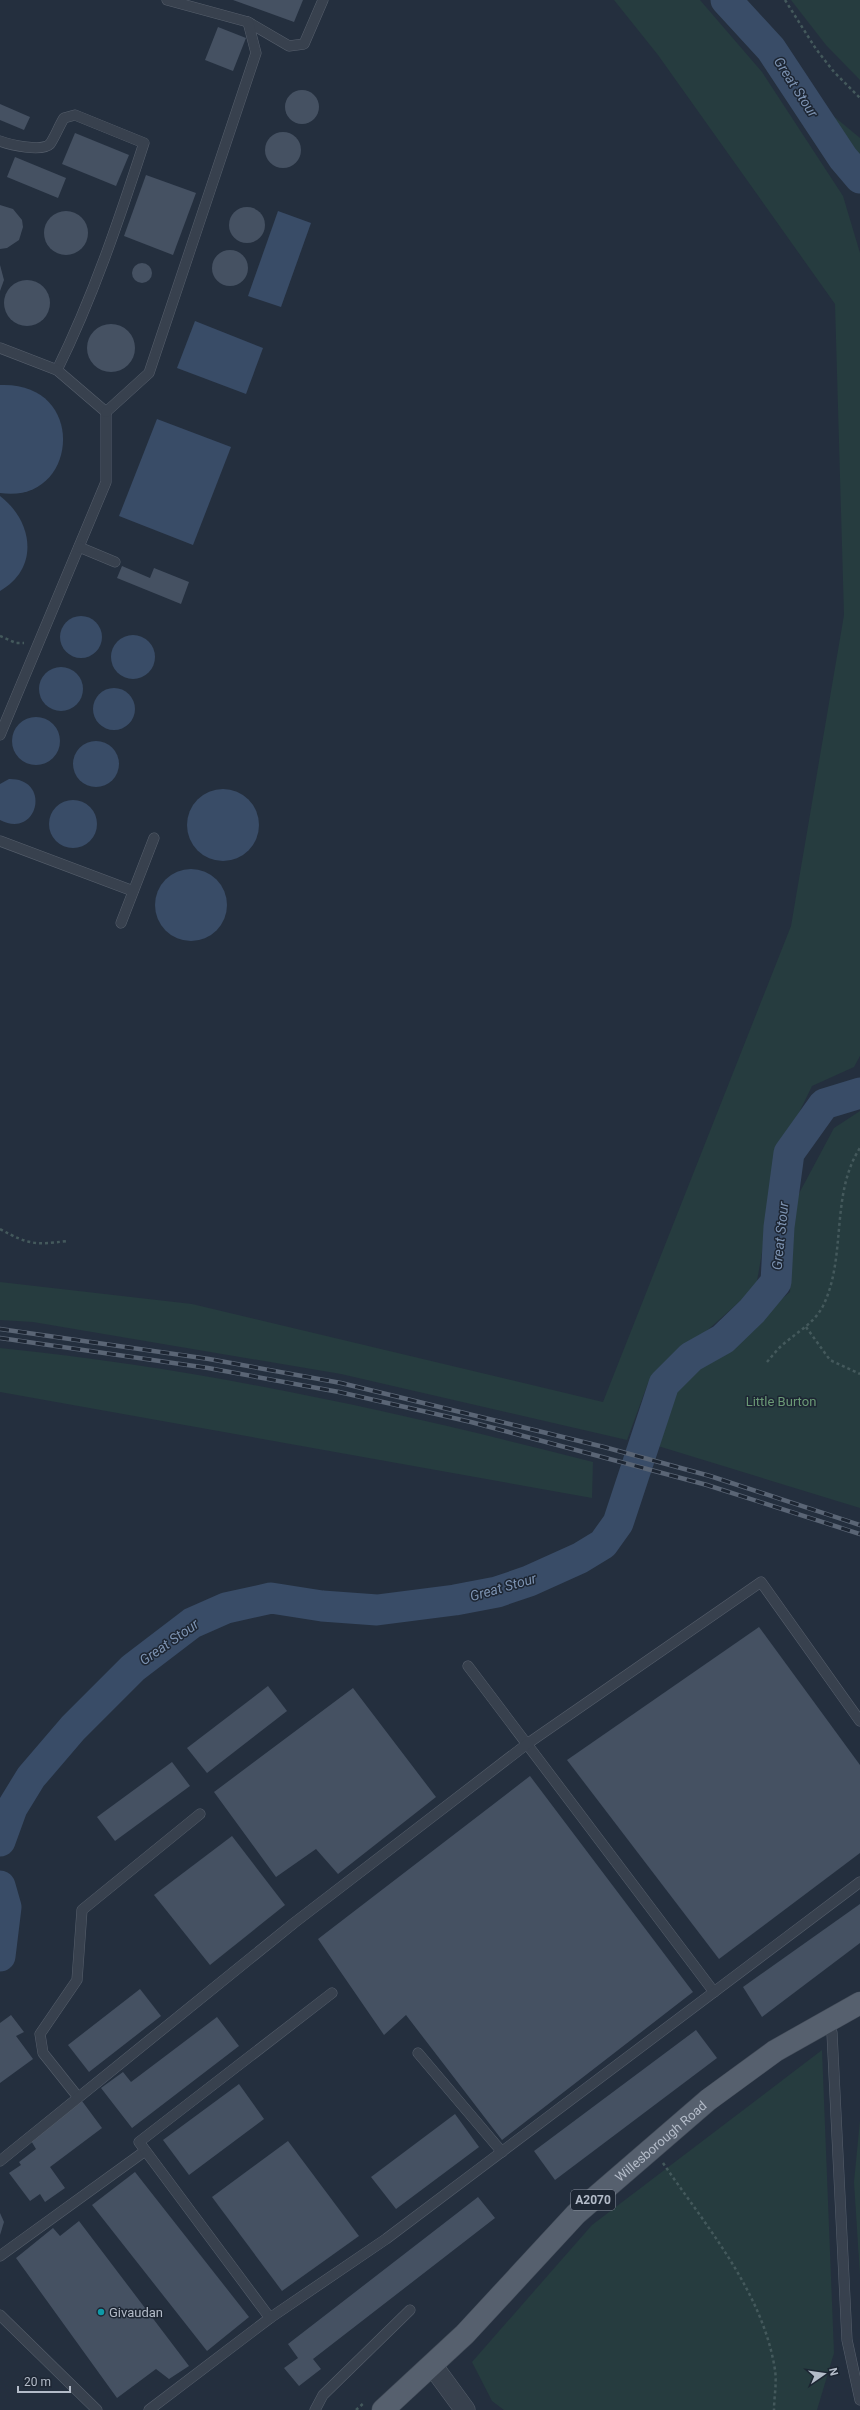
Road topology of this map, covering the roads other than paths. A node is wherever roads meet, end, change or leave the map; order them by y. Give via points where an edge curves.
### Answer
1 (166, 0) edge
2 (323, 0) edge
3 (248, 22) junction
4 (0, 142) edge
5 (0, 348) edge
6 (57, 370) junction
7 (106, 412) junction
8 (79, 547) junction
9 (115, 562) dead end
10 (0, 736) edge
11 (154, 838) dead end
12 (0, 841) edge
13 (134, 892) junction
14 (121, 923) dead end
15 (468, 1666) dead end
16 (860, 1721) edge
17 (527, 1744) junction
18 (200, 1814) dead end
19 (860, 1882) edge
20 (714, 1992) junction
21 (332, 1993) dead end
22 (860, 2003) edge
23 (829, 2020) junction
24 (418, 2053) dead end
25 (78, 2097) junction
26 (145, 2151) junction
27 (502, 2152) junction
28 (0, 2160) edge
29 (0, 2256) edge
30 (410, 2310) dead end
31 (0, 2315) edge
32 (270, 2318) junction
33 (432, 2365) junction
34 (860, 2400) edge
35 (97, 2410) edge
36 (149, 2410) edge
37 (315, 2410) edge
38 (383, 2410) edge
39 (465, 2410) edge

1 - 3 lane
2 - 3 lane via 304,44 290,46
3 - 7 lane via 256,53 149,373
4 - 6 lane via 42,148 49,144 64,118 75,115 144,143 101,268 77,329
5 - 6 lane
6 - 7 lane
7 - 8 lane via 106,482
8 - 9 lane
8 - 10 lane
11 - 13 lane
12 - 13 lane
13 - 14 lane
15 - 17 lane
16 - 17 lane via 761,1582
17 - 20 lane
17 - 25 lane via 294,1923
18 - 25 lane via 82,1910 77,1980 40,2034 43,2053
19 - 20 lane
20 - 27 lane
21 - 26 lane via 139,2142
22 - 23 main road, Willesborough Road / A2070
23 - 33 main road, Willesborough Road / A2070 via 775,2051 714,2095 576,2214 465,2334
23 - 34 lane via 832,2033 846,2340
24 - 27 lane
25 - 28 lane
26 - 29 lane
26 - 32 lane
27 - 32 lane via 386,2239
30 - 37 lane via 323,2395
31 - 35 lane
32 - 36 lane
33 - 38 main road, Willesborough Road / A2070
33 - 39 street

